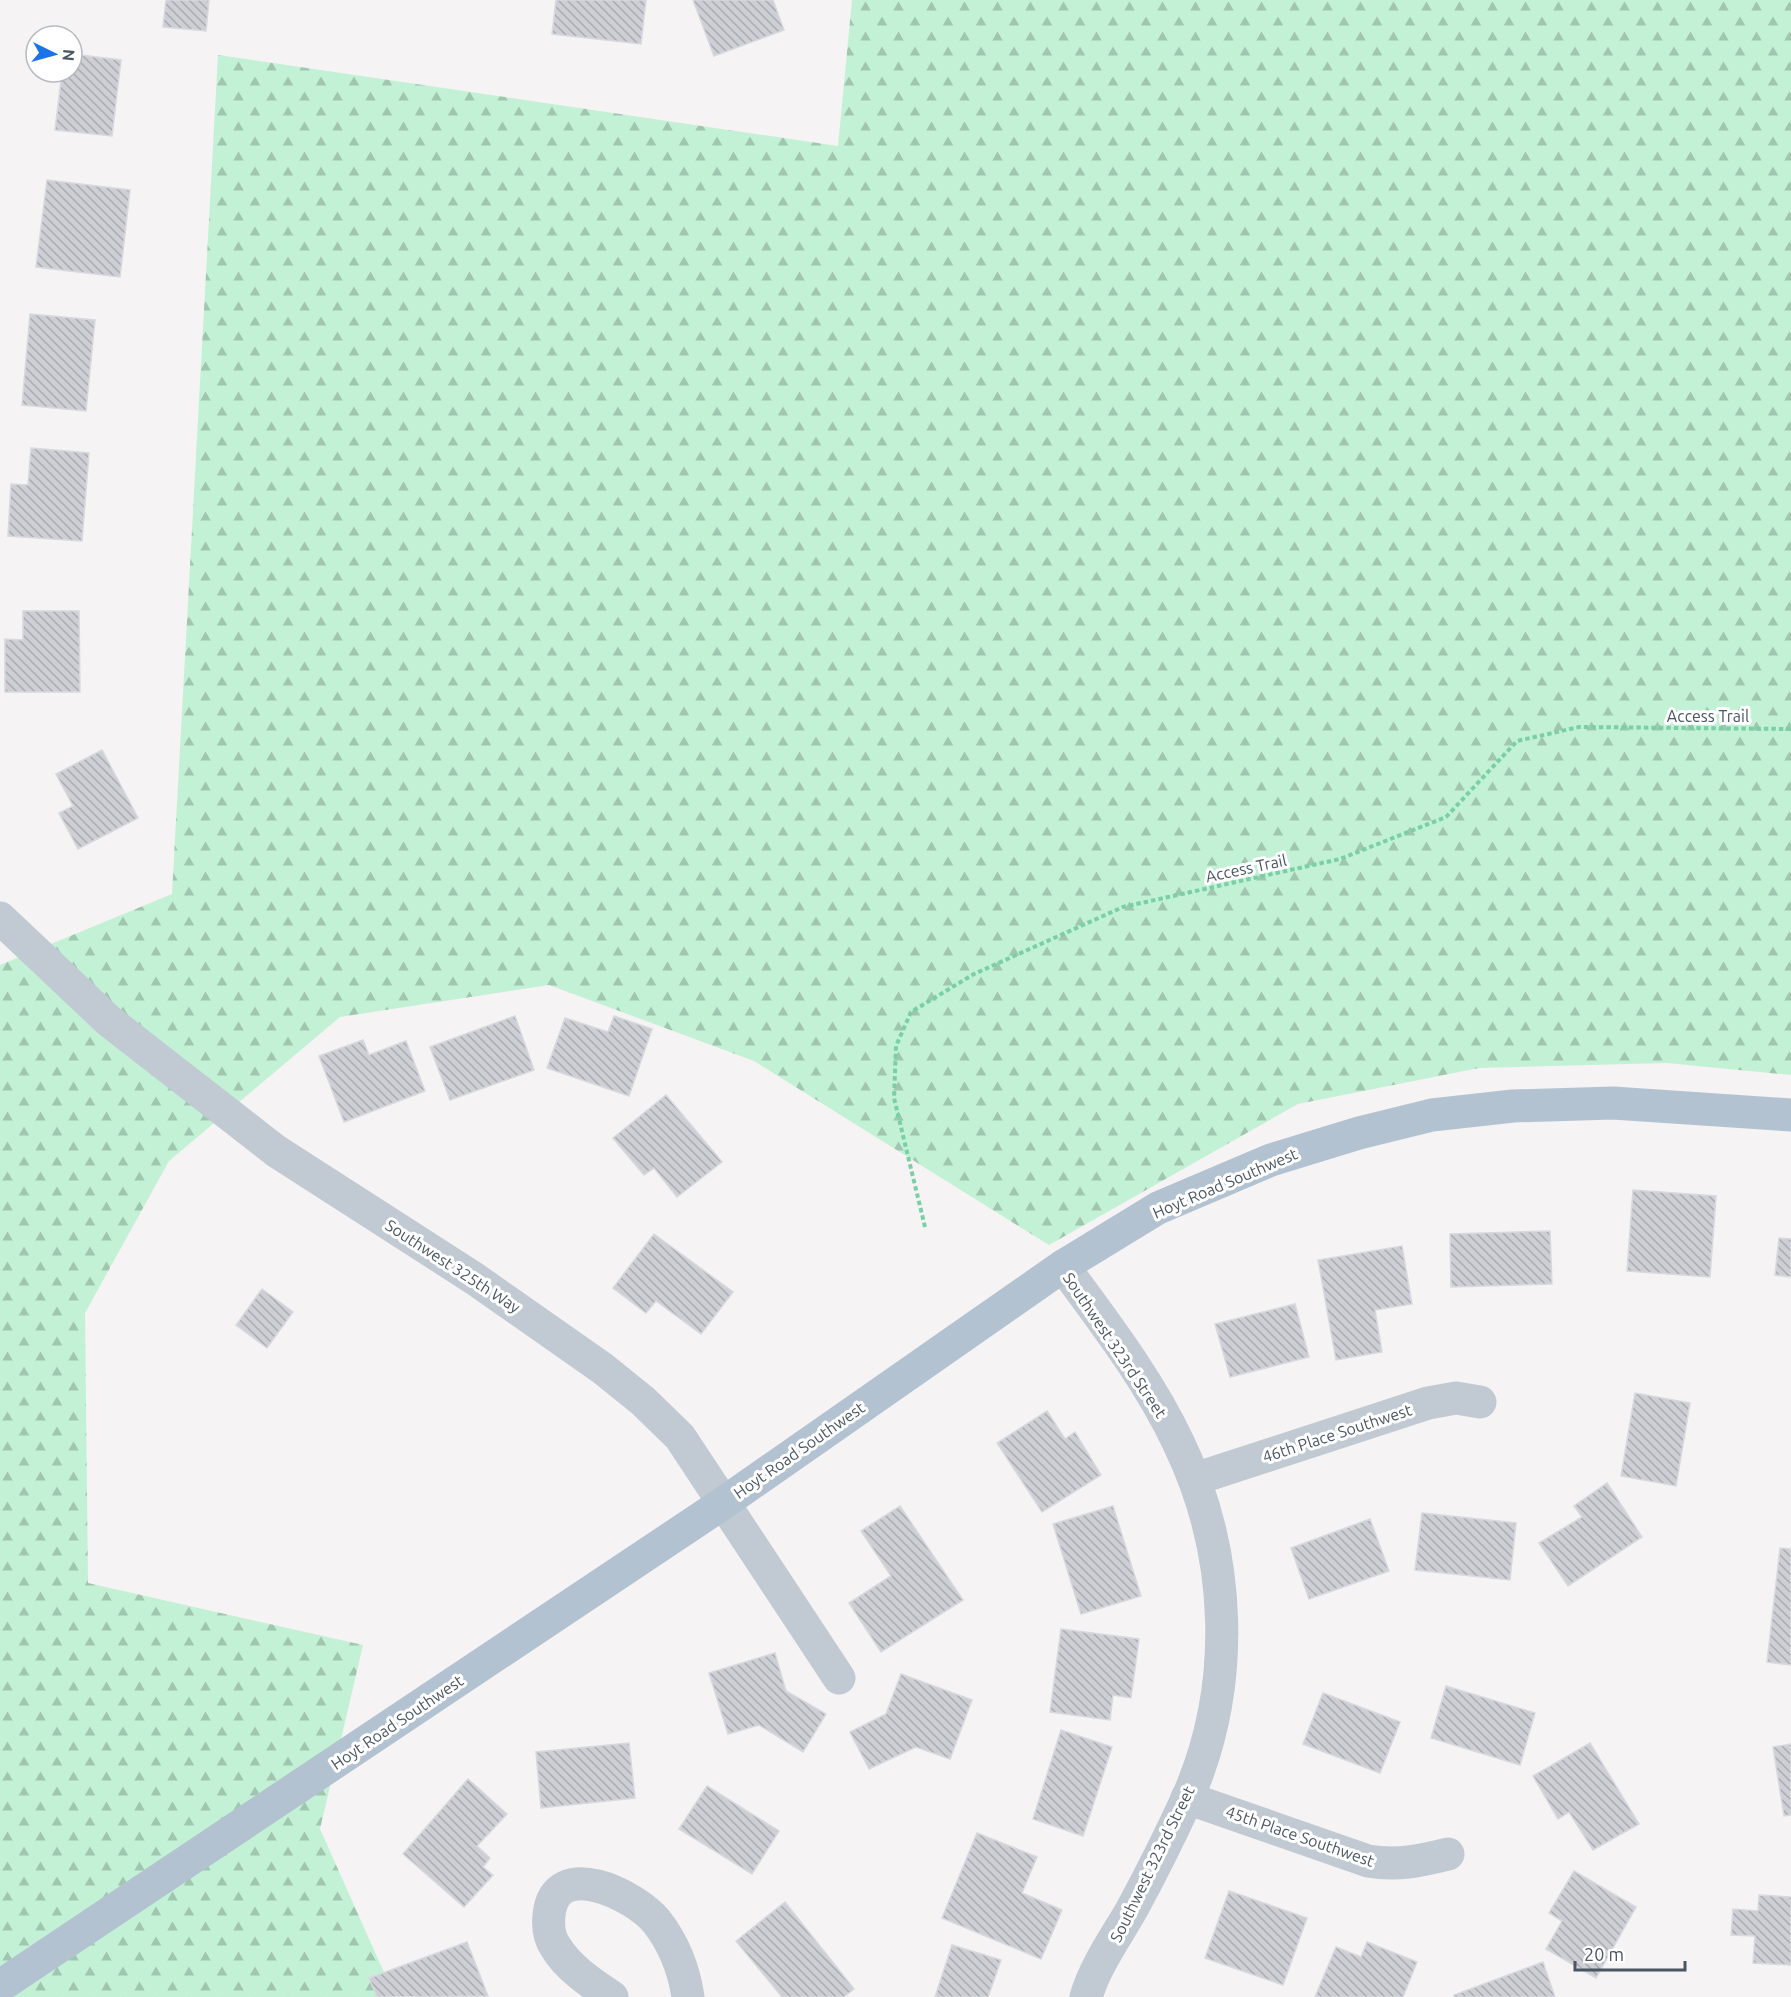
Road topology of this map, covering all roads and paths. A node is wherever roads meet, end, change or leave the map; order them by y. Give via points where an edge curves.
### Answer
1 (1791, 729) edge
2 (0, 918) edge
3 (1791, 1115) edge
4 (925, 1227) dead end
5 (1063, 1266) junction
6 (1480, 1402) dead end
7 (1195, 1479) junction
8 (722, 1504) junction
9 (839, 1678) dead end
10 (1187, 1798) junction
11 (1448, 1854) dead end
12 (0, 1986) edge
13 (612, 1997) edge
14 (688, 1997) edge
15 (1086, 1997) edge

1 - 4 path, Access Trail via 1579,727 1517,741 1446,817 1340,859 1123,907 974,974 911,1012 896,1046 894,1098
2 - 8 street, Southwest 325th Way via 110,1021 276,1151 475,1279 643,1401 680,1437
3 - 5 main road, Hoyt Road Southwest via 1613,1103 1513,1106 1432,1115 1271,1160 1158,1208
5 - 7 street, Southwest 323rd Street via 1155,1401
5 - 8 main road, Hoyt Road Southwest
6 - 7 street, 46th Place Southwest via 1456,1398 1428,1403
7 - 10 street, Southwest 323rd Street via 1211,1533 1221,1594 1221,1661 1211,1725
8 - 9 street, Southwest 325th Way
8 - 12 main road, Hoyt Road Southwest
10 - 11 street, 45th Place Southwest via 1368,1861 1411,1864
10 - 15 street, Southwest 323rd Street via 1137,1899 1090,1981
13 - 14 street via 568,1963 554,1945 549,1930 550,1906 570,1886 610,1888 648,1912 676,1952

